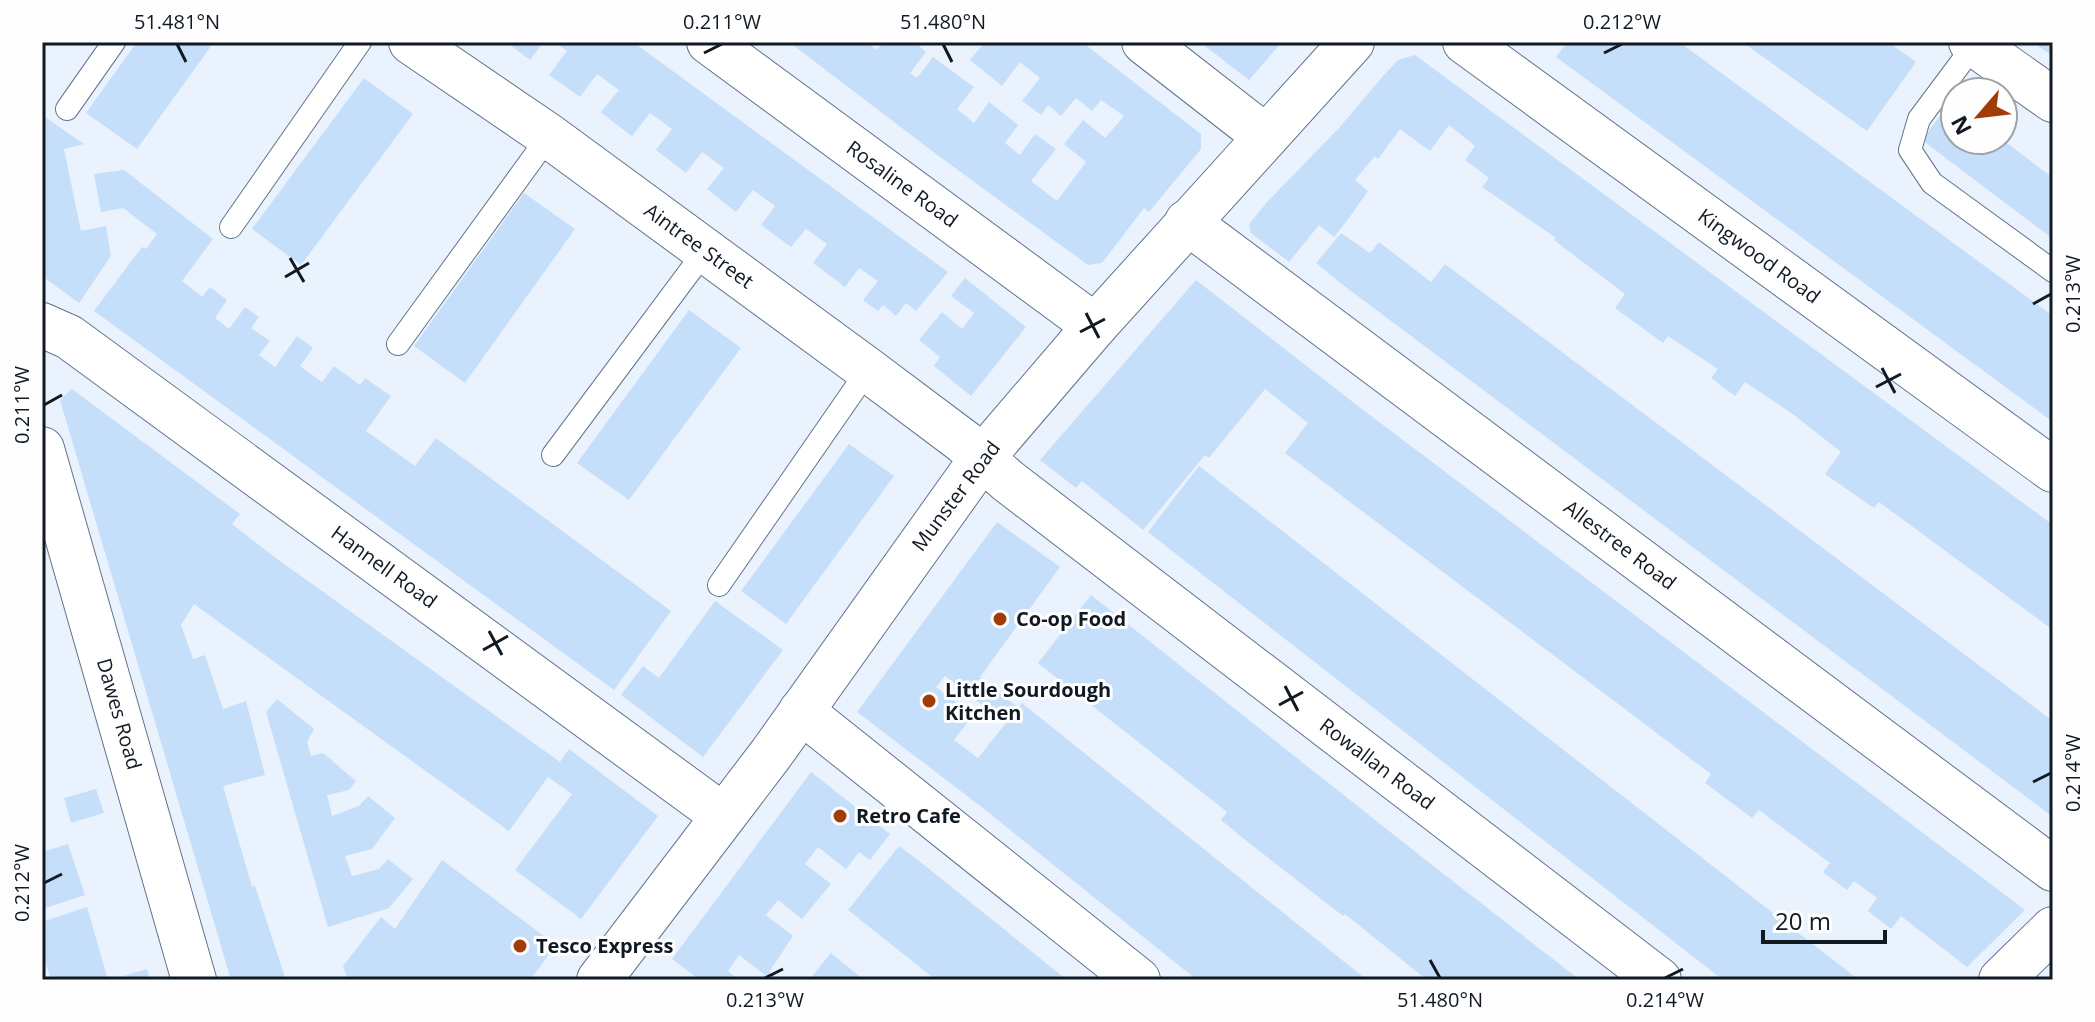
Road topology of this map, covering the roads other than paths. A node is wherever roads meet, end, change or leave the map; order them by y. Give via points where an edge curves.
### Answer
1 (114, 42) edge
2 (360, 42) edge
3 (411, 42) edge
4 (709, 42) edge
5 (1144, 42) edge
6 (1352, 42) edge
7 (1465, 42) edge
8 (1973, 43) edge
9 (2053, 100) edge
10 (67, 109) dead end
11 (549, 136) junction
12 (1266, 137) junction
13 (1187, 222) junction
14 (231, 227) dead end
15 (705, 251) junction
16 (2053, 271) edge
17 (42, 325) edge
18 (1095, 326) junction
19 (398, 344) dead end
20 (868, 370) junction
21 (42, 449) edge
22 (553, 455) dead end
23 (982, 458) junction
24 (2053, 470) edge
25 (719, 585) dead end
26 (801, 711) junction
27 (722, 815) junction
28 (2053, 869) edge
29 (2053, 929) edge
30 (614, 974) edge
31 (194, 980) edge
32 (1138, 980) edge
33 (1659, 980) edge
34 (2001, 980) edge

1 - 10 lane
2 - 14 lane
3 - 11 street, Aintree Street
4 - 18 street, Rosaline Road
5 - 12 street
6 - 12 street, Munster Road
7 - 24 street, Kingwood Road
8 - 9 street
8 - 16 lane via 1919,119 1910,150 1932,183
11 - 15 street, Aintree Street
11 - 19 lane
12 - 13 street, Munster Road
13 - 18 street, Munster Road
13 - 28 street, Allestree Road
15 - 20 street, Aintree Street
15 - 22 lane
17 - 27 street, Hannell Road via 69,337
18 - 23 street, Munster Road
20 - 23 street, Aintree Street
20 - 25 lane
21 - 31 street, Dawes Road
23 - 26 street, Munster Road
23 - 33 street, Rowallan Road
26 - 27 street, Munster Road
26 - 32 street
27 - 30 street, Munster Road
29 - 34 street

